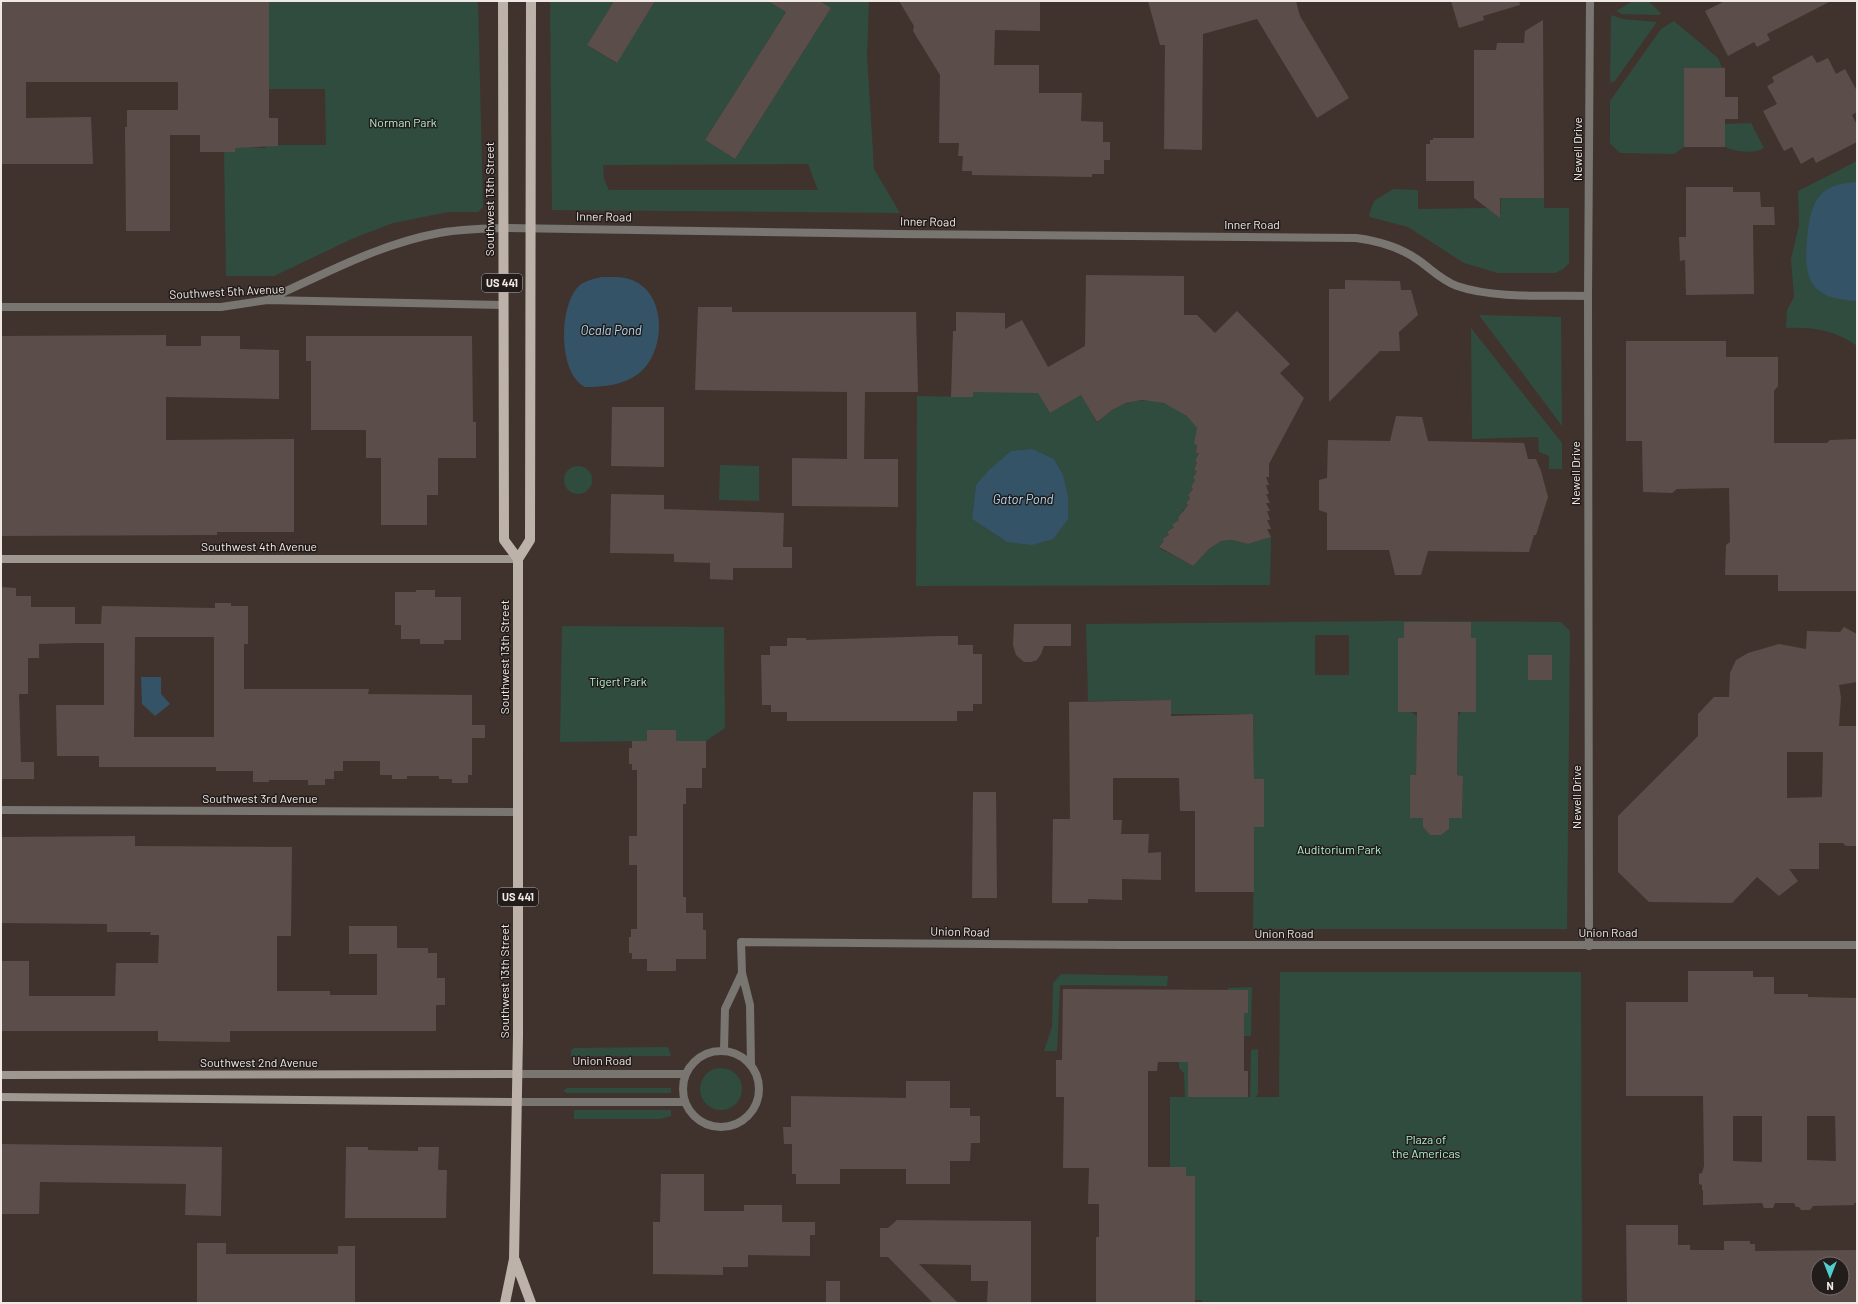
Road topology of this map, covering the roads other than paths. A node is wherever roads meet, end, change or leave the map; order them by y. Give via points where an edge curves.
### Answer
1 (502, 1) edge
2 (531, 1) edge
3 (1590, 1) edge
4 (503, 228) junction
5 (530, 228) junction
6 (1588, 296) junction
7 (267, 300) junction
8 (502, 304) junction
9 (1, 307) edge
10 (1, 559) edge
11 (518, 560) junction
12 (1, 810) edge
13 (518, 812) junction
14 (1857, 945) edge
15 (1589, 946) junction
16 (742, 973) junction
17 (724, 1051) junction
18 (751, 1065) junction
19 (517, 1074) junction
20 (686, 1074) junction
21 (1, 1075) edge
22 (1, 1096) edge
23 (517, 1102) junction
24 (685, 1102) junction
25 (514, 1259) junction
26 (505, 1303) edge
27 (532, 1303) edge

1 - 4 main road, Southwest 13th Street / US 441
2 - 5 main road, US 441
3 - 6 street, Newell Drive
4 - 5 street, Inner Road
4 - 7 street, Inner Road via 439,233 399,244 348,262
4 - 8 main road, Southwest 13th Street / US 441
5 - 6 street, Inner Road via 1356,238 1388,244 1399,249 1443,279 1467,289 1485,293
5 - 11 main road, US 441 via 530,540
6 - 15 street, Newell Drive
7 - 8 street, Southwest 5th Avenue
7 - 9 street, Southwest 5th Avenue via 221,307
8 - 11 main road, Southwest 13th Street / US 441 via 504,540
10 - 11 street, Southwest 4th Avenue
11 - 13 main road, Southwest 13th Street / US 441
12 - 13 street, Southwest 3rd Avenue
13 - 19 main road, Southwest 13th Street / US 441
14 - 15 street, Union Road
15 - 16 street, Union Road via 741,942
16 - 17 street, Union Road via 725,1010
16 - 18 street, Union Road via 750,1005
17 - 18 street via 741,1056
17 - 20 street via 702,1056
18 - 24 street, Union Road via 758,1080 758,1099 748,1116 740,1122 721,1127 711,1126 694,1116
19 - 20 street, Union Road
19 - 21 street, Southwest 2nd Avenue
19 - 23 main road, Southwest 13th Street / US 441
20 - 24 street via 683,1089
22 - 23 street
23 - 24 street
23 - 25 main road, Southwest 13th Street / US 441
25 - 26 main road, Southwest 13th Street / US 441
25 - 27 main road, Southwest 13th Street / US 441

